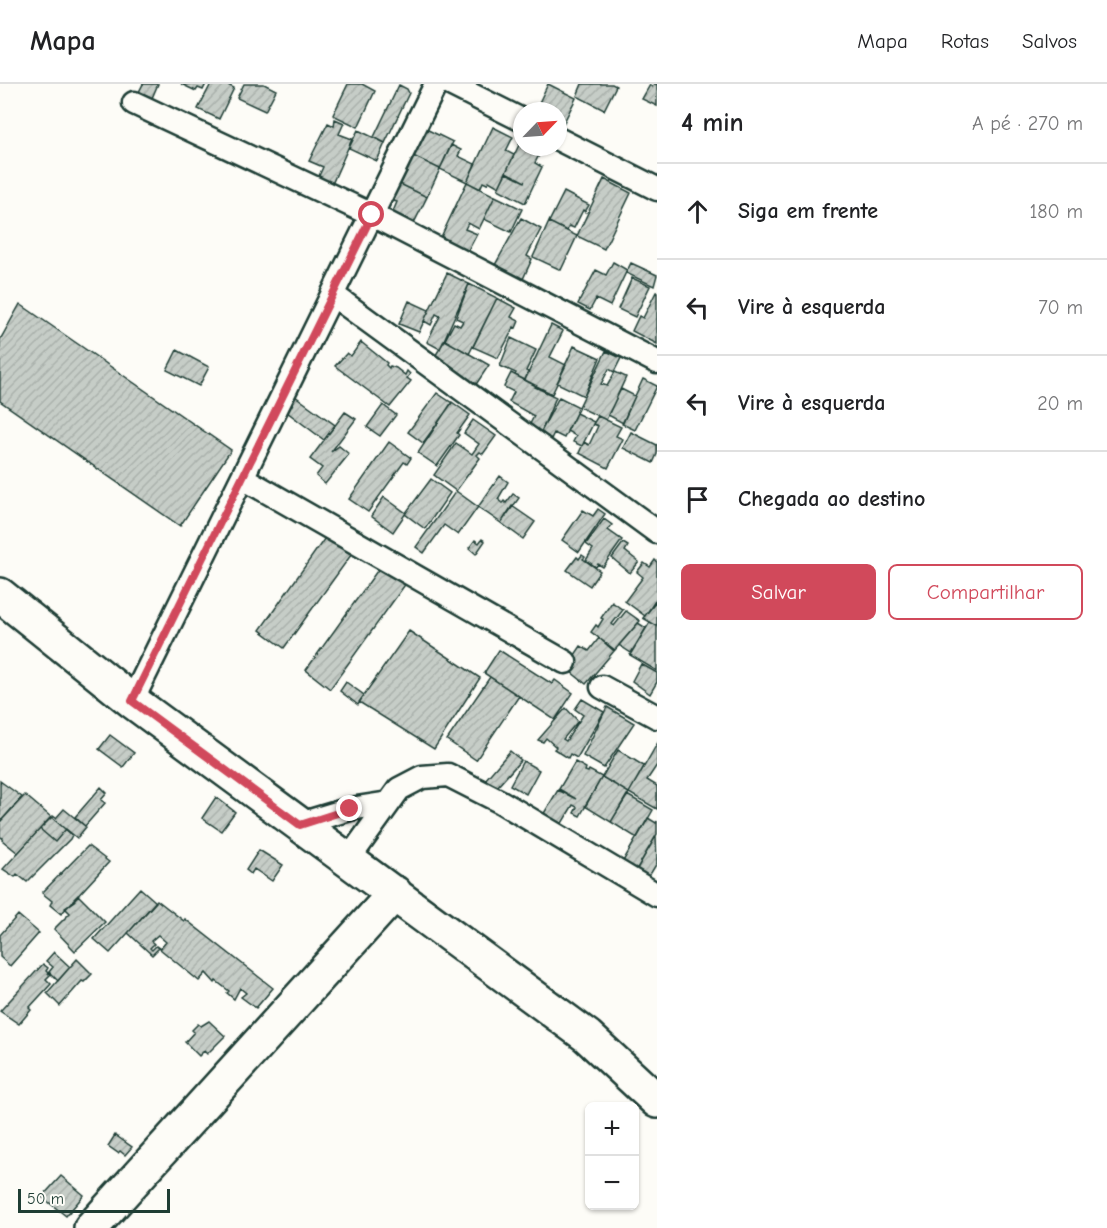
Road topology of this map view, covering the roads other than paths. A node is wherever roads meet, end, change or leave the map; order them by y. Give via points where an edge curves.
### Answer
1 (436, 84) edge
2 (450, 84) edge
3 (134, 103) dead end
4 (513, 116) edge
5 (567, 144) edge
6 (657, 189) edge
7 (372, 215) junction
8 (333, 295) junction
9 (657, 362) edge
10 (243, 478) junction
11 (657, 532) edge
12 (0, 595) edge
13 (565, 662) dead end
14 (602, 687) dead end
15 (132, 701) junction
16 (657, 717) edge
17 (389, 803) junction
18 (300, 825) junction
19 (348, 860) junction
20 (395, 893) junction
21 (657, 895) edge
22 (657, 1101) edge
23 (91, 1228) edge

1 - 7 street
2 - 4 street
3 - 7 street
5 - 6 street
7 - 8 street
7 - 9 street
8 - 10 street
8 - 11 street
10 - 13 street
10 - 15 street
12 - 15 main road
14 - 16 street
15 - 18 main road
17 - 18 street via 350,809
17 - 19 street
17 - 21 street via 399,789 422,777 448,775
18 - 19 main road
19 - 20 main road
20 - 22 main road via 587,1036
20 - 23 main road

